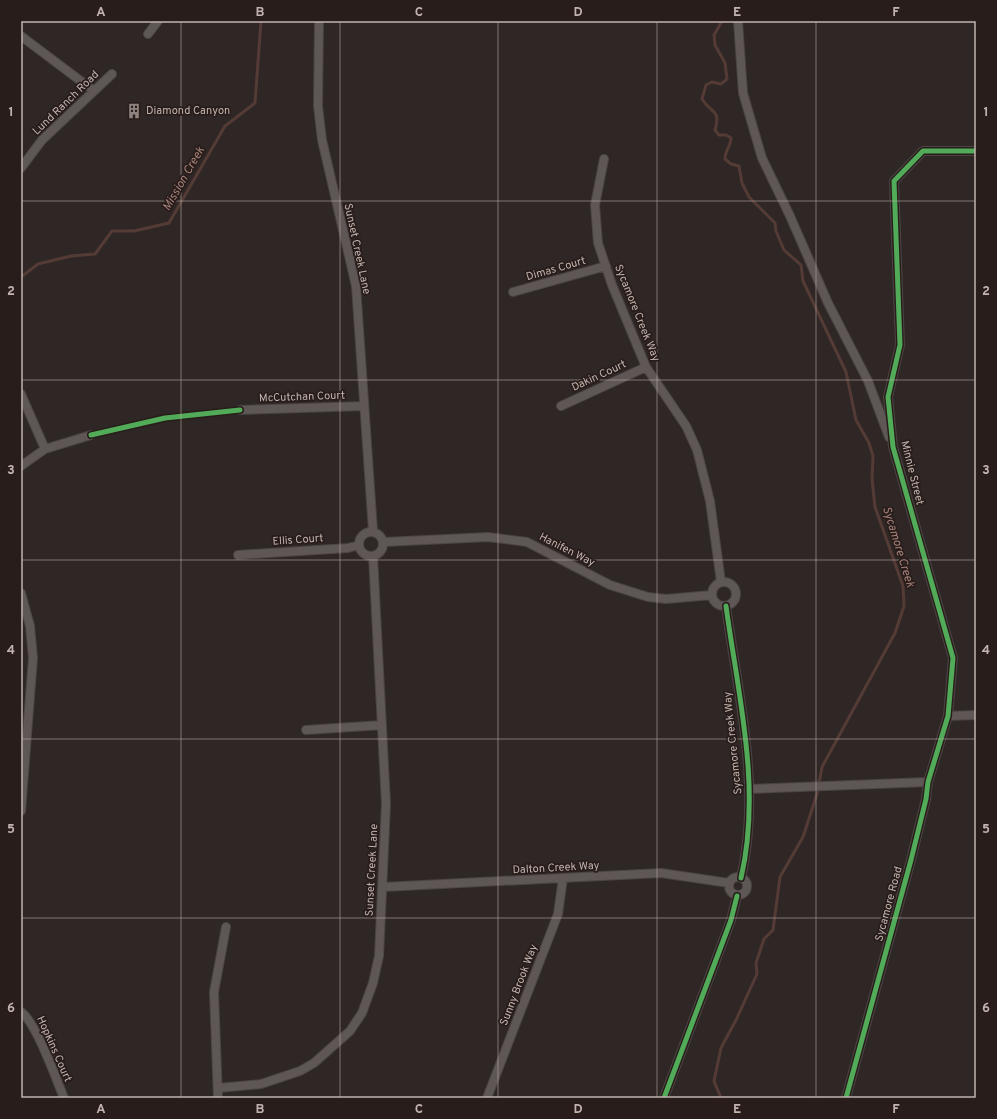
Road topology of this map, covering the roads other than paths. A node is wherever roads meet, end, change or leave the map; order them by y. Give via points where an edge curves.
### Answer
1 (158, 21) edge
2 (319, 21) edge
3 (738, 21) edge
4 (148, 34) dead end
5 (21, 36) edge
6 (112, 74) dead end
7 (94, 91) junction
8 (976, 151) edge
9 (604, 159) dead end
10 (21, 168) edge
11 (606, 266) junction
12 (513, 292) dead end
13 (646, 367) junction
14 (21, 394) edge
15 (364, 406) junction
16 (561, 406) dead end
17 (240, 410) dead end
18 (91, 435) dead end
19 (893, 447) junction
20 (46, 449) junction
21 (21, 466) edge
22 (373, 531) junction
23 (384, 542) junction
24 (359, 545) junction
25 (238, 555) dead end
26 (373, 556) junction
27 (721, 582) junction
28 (21, 593) edge
29 (712, 595) junction
30 (726, 606) junction
31 (976, 715) edge
32 (948, 716) junction
33 (382, 725) junction
34 (306, 730) dead end
35 (928, 782) junction
36 (749, 789) junction
37 (21, 811) edge
38 (563, 878) junction
39 (741, 878) junction
40 (729, 883) junction
41 (383, 887) junction
42 (737, 896) junction
43 (226, 927) dead end
44 (21, 1012) edge
45 (218, 1088) junction
46 (64, 1098) edge
47 (218, 1098) edge
48 (487, 1098) edge
49 (664, 1098) edge
50 (846, 1098) edge

1 - 4 street
2 - 15 street, Sunset Creek Lane via 318,106 322,140 356,286
3 - 19 street via 743,93 762,158 828,303 868,381
5 - 7 street
6 - 7 street, Lund Ranch Road
7 - 10 street, Lund Ranch Road via 42,140
8 - 19 street, Minnie Street via 923,151 894,181 900,345 888,397
9 - 11 street, Sycamore Creek Way via 595,205 598,243
11 - 12 street, Dimas Court
11 - 13 street, Sycamore Creek Way via 626,323
13 - 16 street, Dakin Court
13 - 27 street, Sycamore Creek Way via 686,426 697,450 710,501
14 - 20 street
15 - 17 street, McCutchan Court
15 - 22 street, Sunset Creek Lane
18 - 20 street
19 - 32 street, Minnie Street via 952,658
20 - 21 street
22 - 23 street via 380,535
22 - 24 street via 362,536
23 - 26 street via 382,550
23 - 29 street, Hanifen Way via 488,537 527,542 610,584 648,598 666,600
24 - 25 street, Ellis Court via 348,548
24 - 26 street via 364,554
26 - 33 street, Sunset Creek Lane
27 - 29 street via 715,586
27 - 30 street via 731,583 737,592 733,604
28 - 37 street via 30,626 33,658
29 - 30 street via 717,604
30 - 36 street, Sycamore Creek Way via 742,716
31 - 32 street
32 - 35 street, Sycamore Road
33 - 34 street
33 - 41 street, Sunset Creek Lane via 386,804
35 - 36 street
35 - 50 street, Sycamore Road via 913,852
36 - 39 street, Sycamore Creek Way via 748,846
38 - 40 street, Dalton Creek Way via 661,873
38 - 41 street, Dalton Creek Way
38 - 48 street, Sunny Brook Way via 558,914
39 - 40 street via 734,878
39 - 42 street via 747,883 747,889
40 - 42 street via 730,892
41 - 45 street, Sunset Creek Lane via 380,956 362,1013 350,1031 334,1047 300,1070 261,1084
42 - 49 street via 731,920
43 - 45 street via 214,992
44 - 46 street, Hopkins Court via 26,1015 44,1050
45 - 47 street

